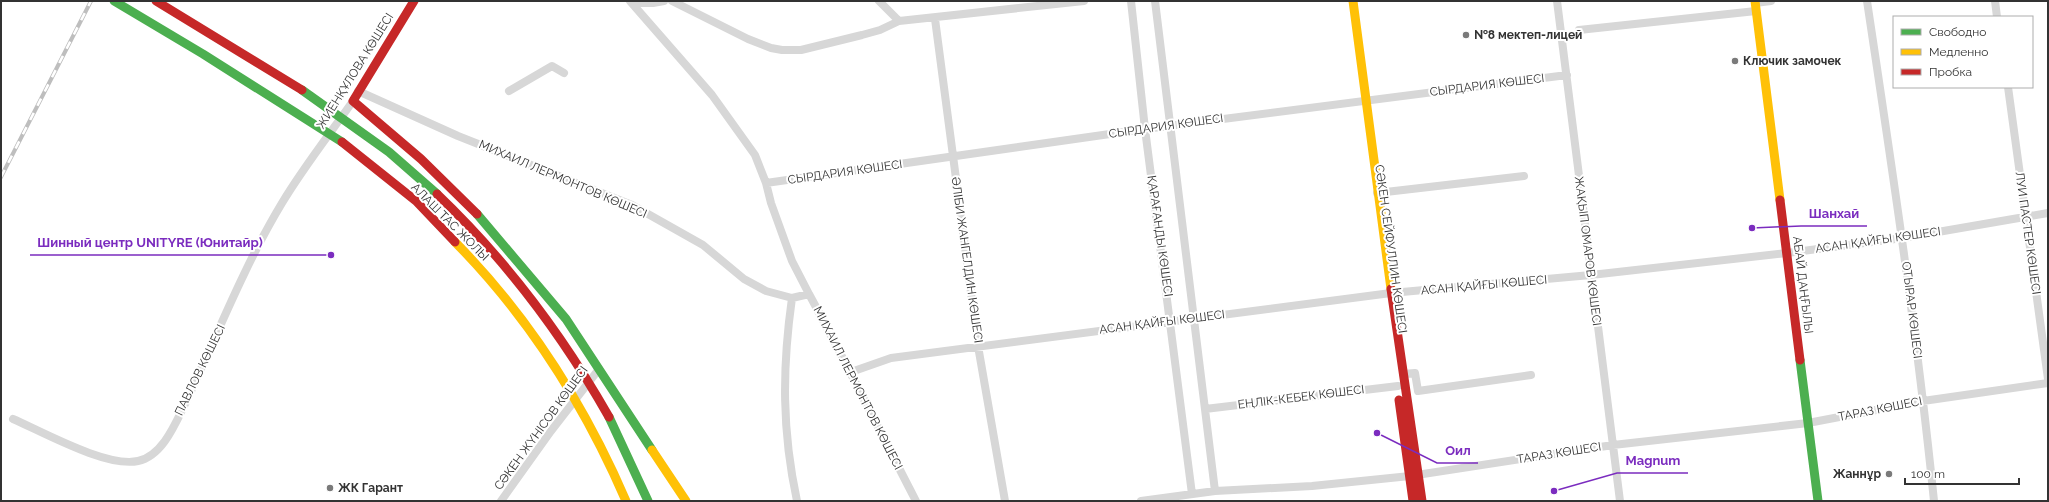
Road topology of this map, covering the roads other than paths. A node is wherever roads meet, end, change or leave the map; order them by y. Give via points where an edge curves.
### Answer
1 (114, 1) edge
2 (156, 1) edge
3 (414, 1) edge
4 (664, 1) edge
5 (672, 1) edge
6 (879, 1) edge
7 (1084, 1) edge
8 (1131, 1) edge
9 (1155, 1) edge
10 (1346, 1) edge
11 (1353, 1) edge
12 (1557, 1) edge
13 (1771, 1) edge
14 (1867, 1) edge
15 (1995, 1) edge
16 (631, 2) edge
17 (1756, 5) edge
18 (1997, 16) edge
19 (935, 19) junction
20 (899, 21) junction
21 (1580, 30) dead end
22 (564, 73) dead end
23 (1566, 75) junction
24 (2008, 88) edge
25 (509, 90) dead end
26 (358, 91) junction
27 (353, 101) junction
28 (1362, 101) junction
29 (1171, 126) junction
30 (1145, 129) junction
31 (316, 154) joint
32 (953, 156) junction
33 (1524, 176) dead end
34 (766, 183) junction
35 (1377, 193) junction
36 (2048, 213) edge
37 (2026, 216) junction
38 (1903, 238) junction
39 (1787, 253) junction
40 (1591, 275) junction
41 (1388, 293) junction
42 (809, 294) junction
43 (792, 298) junction
44 (1195, 317) junction
45 (1171, 320) junction
46 (978, 346) junction
47 (599, 369) junction
48 (851, 372) junction
49 (1403, 374) junction
50 (1531, 374) dead end
51 (2048, 379) edge
52 (2048, 383) edge
53 (1398, 386) junction
54 (1924, 401) junction
55 (1205, 409) junction
56 (13, 419) dead end
57 (1808, 423) junction
58 (1613, 445) junction
59 (1414, 475) junction
60 (671, 478) junction
61 (1215, 491) junction
62 (1192, 494) junction
63 (502, 501) edge
64 (626, 501) edge
65 (648, 501) edge
66 (686, 501) edge
67 (693, 501) edge
68 (797, 501) edge
69 (916, 501) edge
70 (1005, 501) edge
71 (1141, 501) edge
72 (1413, 501) edge
73 (1422, 501) edge
74 (1620, 501) edge
75 (1818, 501) edge
76 (1934, 501) edge

1 - 64 street, АЛАШ ТАС ЖОЛЫ, bridge via 339,140 416,201 476,263 529,328 576,401
2 - 65 street, АЛАШ ТАС ЖОЛЫ, bridge via 283,78 345,120 402,163 458,214 515,276 563,341 618,436
3 - 26 street, ЖИЕНҚҰЛОВА КӨШЕСІ
4 - 16 street via 653,4
5 - 20 street via 748,40 782,50 801,50 862,35
6 - 20 street
7 - 19 street
8 - 30 street, ҚАРАҒАНДЫ КӨШЕСІ
9 - 29 street, ҚАРАҒАНДЫ КӨШЕСІ
10 - 28 street, СӘКЕН СЕЙФУЛЛИН КӨШЕСІ
11 - 28 street, СӘКЕН СЕЙФУЛЛИН КӨШЕСІ
12 - 23 street, ЖАҚЫП ОМАРОВ КӨШЕСІ
13 - 17 street
14 - 38 street, ОТЫРАР КӨШЕСІ
15 - 18 street
16 - 34 street via 712,96 755,155
17 - 21 street
17 - 39 street, АБАЙ ДАҢҒЫЛЫ
19 - 20 street
19 - 32 street, ӘЛІБИ ЖАНГЕЛДИН КӨШЕСІ
22 - 25 street via 552,66
23 - 28 street, СЫРДАРИЯ КӨШЕСІ
23 - 40 street, ЖАҚЫП ОМАРОВ КӨШЕСІ
24 - 37 street, ЛУИ ПАСТЕР КӨШЕСІ
26 - 27 street, ЖИЕНҚҰЛОВА КӨШЕСІ
26 - 43 street, МИХАИЛ ЛЕРМОНТОВ КӨШЕСІ via 458,136 632,205 702,245 744,279 766,291
27 - 31 street, ЖИЕНҚҰЛОВА КӨШЕСІ
27 - 47 street via 421,159 468,205 566,318
28 - 29 street, СЫРДАРИЯ КӨШЕСІ
28 - 35 street, СӘКЕН СЕЙФУЛЛИН КӨШЕСІ
28 - 41 street, СӘКЕН СЕЙФУЛЛИН КӨШЕСІ
29 - 30 street, СЫРДАРИЯ КӨШЕСІ
29 - 44 street, ҚАРАҒАНДЫ КӨШЕСІ
30 - 32 street, СЫРДАРИЯ КӨШЕСІ
30 - 45 street, ҚАРАҒАНДЫ КӨШЕСІ
31 - 56 street, ПАВЛОВ КӨШЕСІ via 282,202 184,406 163,444 152,454 138,461 115,461
32 - 34 street, СЫРДАРИЯ КӨШЕСІ
32 - 46 street, ӘЛІБИ ЖАНГЕЛДИН КӨШЕСІ
33 - 35 street, СӘКЕН СЕЙФУЛЛИН КӨШЕСІ
34 - 42 street via 792,260
35 - 41 street, СӘКЕН СЕЙФУЛЛИН КӨШЕСІ
36 - 37 street, АСАН ҚАЙҒЫ КӨШЕСІ
37 - 38 street, АСАН ҚАЙҒЫ КӨШЕСІ
37 - 51 street, ЛУИ ПАСТЕР КӨШЕСІ
38 - 39 street, АСАН ҚАЙҒЫ КӨШЕСІ
38 - 54 street, ОТЫРАР КӨШЕСІ
39 - 40 street, АСАН ҚАЙҒЫ КӨШЕСІ
39 - 57 street, АБАЙ ДАҢҒЫЛЫ
40 - 41 street, АСАН ҚАЙҒЫ КӨШЕСІ
40 - 58 street, ЖАҚЫП ОМАРОВ КӨШЕСІ
41 - 44 street, АСАН ҚАЙҒЫ КӨШЕСІ
41 - 49 street, СӘКЕН СЕЙФУЛЛИН КӨШЕСІ
41 - 53 street, СӘКЕН СЕЙФУЛЛИН КӨШЕСІ
42 - 43 street, МИХАИЛ ЛЕРМОНТОВ КӨШЕСІ
42 - 48 street, МИХАИЛ ЛЕРМОНТОВ КӨШЕСІ
43 - 68 street via 787,338 784,418
44 - 45 street, АСАН ҚАЙҒЫ КӨШЕСІ
44 - 55 street, ҚАРАҒАНДЫ КӨШЕСІ
45 - 46 street, АСАН ҚАЙҒЫ КӨШЕСІ
45 - 62 street, ҚАРАҒАНДЫ КӨШЕСІ
46 - 48 street, АСАН ҚАЙҒЫ КӨШЕСІ via 891,358
46 - 70 street, ӘЛІБИ ЖАНГЕЛДИН КӨШЕСІ
47 - 60 street
47 - 63 street, СӘКЕН ЖҮНІСОВ КӨШЕСІ
48 - 69 street, МИХАИЛ ЛЕРМОНТОВ КӨШЕСІ via 892,458
49 - 50 street via 1415,373 1418,391
49 - 59 street, СӘКЕН СЕЙФУЛЛИН КӨШЕСІ
52 - 54 street, ТАРАЗ КӨШЕСІ
53 - 55 street, ЕҢЛІК-КЕБЕК КӨШЕСІ
53 - 59 street, СӘКЕН СЕЙФУЛЛИН КӨШЕСІ
54 - 57 street, ТАРАЗ КӨШЕСІ
54 - 76 street, ОТЫРАР КӨШЕСІ
55 - 61 street, ҚАРАҒАНДЫ КӨШЕСІ
57 - 58 street, ТАРАЗ КӨШЕСІ
57 - 75 street, АБАЙ ДАҢҒЫЛЫ
58 - 59 street, ТАРАЗ КӨШЕСІ
58 - 74 street, ЖАҚЫП ОМАРОВ КӨШЕСІ
59 - 61 street, ТАРАЗ КӨШЕСІ via 1312,486
59 - 72 street, СӘКЕН СЕЙФУЛЛИН КӨШЕСІ
59 - 73 street, СӘКЕН СЕЙФУЛЛИН КӨШЕСІ
60 - 66 street
60 - 67 street
61 - 62 street, ТАРАЗ КӨШЕСІ
62 - 71 street, ТАРАЗ КӨШЕСІ

